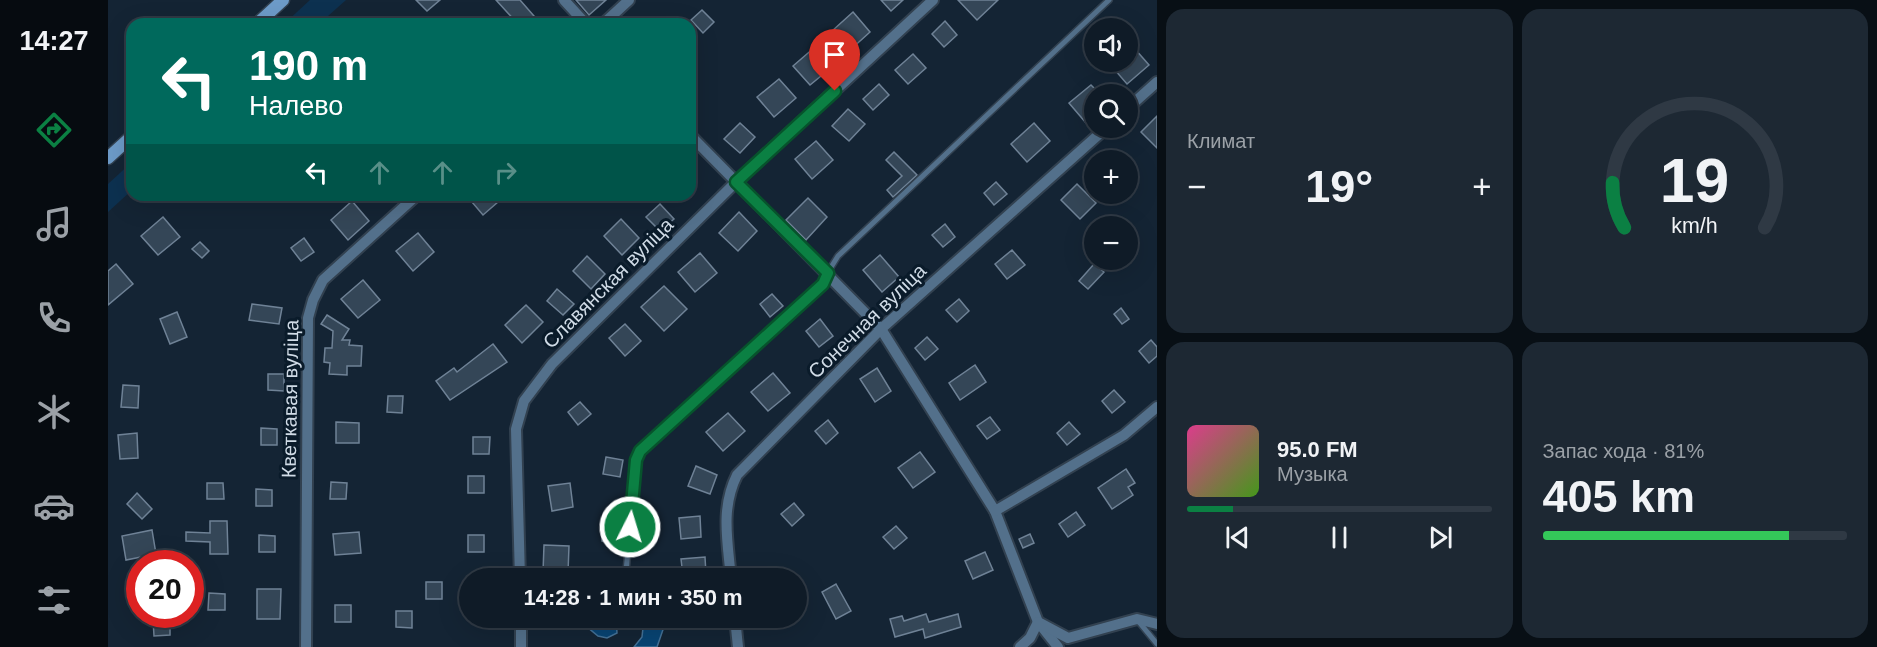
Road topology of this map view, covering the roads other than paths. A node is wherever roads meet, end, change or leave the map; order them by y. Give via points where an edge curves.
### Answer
1 (283, 0) edge
2 (564, 0) edge
3 (629, 0) edge
4 (933, 0) edge
5 (1109, 0) edge
6 (263, 18) edge
7 (580, 18) edge
8 (610, 18) edge
9 (1157, 82) edge
10 (1138, 99) edge
11 (1095, 138) edge
12 (696, 141) edge
13 (126, 142) edge
14 (108, 158) edge
15 (736, 182) junction
16 (410, 201) edge
17 (828, 273) junction
18 (881, 329) junction
19 (1157, 407) edge
20 (995, 511) junction
21 (520, 568) edge
22 (626, 568) edge
23 (730, 568) edge
24 (1137, 619) junction
25 (1038, 622) junction
26 (1157, 624) edge
27 (520, 628) edge
28 (736, 628) edge
29 (1157, 644) edge
30 (306, 647) edge
31 (521, 647) edge
32 (738, 647) edge
33 (1020, 647) edge
34 (1058, 647) edge

1 - 6 street
2 - 7 street
3 - 8 street
4 - 15 street, Славянская вуліца
5 - 17 lane via 838,256
9 - 10 street
11 - 18 street, Сонечная вуліца
12 - 15 street
13 - 14 street
15 - 17 street
15 - 21 street, Славянская вуліца via 552,364 524,400 516,429
16 - 30 street, Кветкавая вуліца via 323,280 308,318
17 - 18 street
17 - 22 lane via 815,293 640,451
18 - 20 street
18 - 23 street, Сонечная вуліца via 737,476 725,510
19 - 20 street via 1124,435
20 - 25 street
24 - 25 street via 1068,638
24 - 26 street
24 - 29 lane
25 - 33 street
25 - 34 street
27 - 31 street
28 - 32 street

